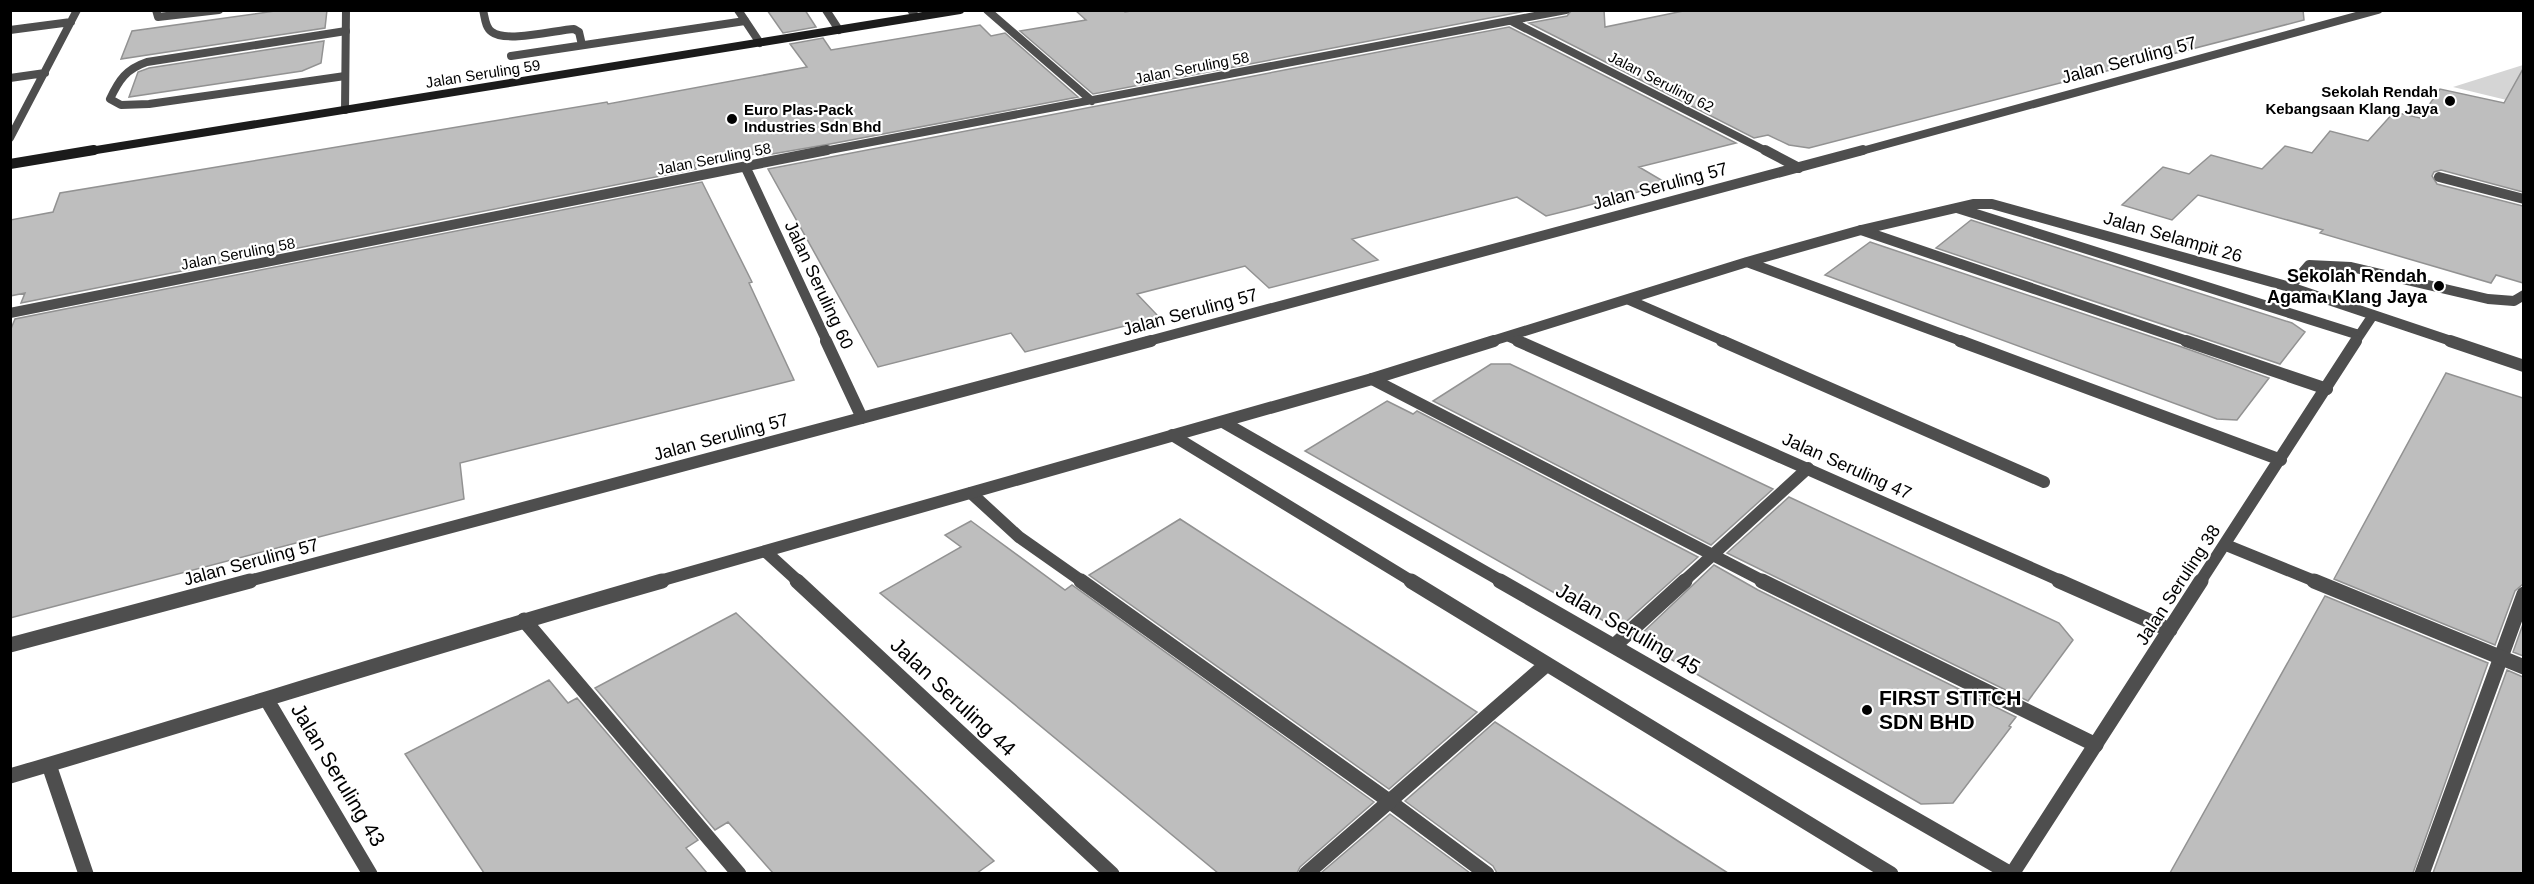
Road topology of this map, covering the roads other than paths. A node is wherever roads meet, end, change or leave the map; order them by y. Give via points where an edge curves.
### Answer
1 (77, 10) edge
2 (156, 10) edge
3 (219, 10) edge
4 (346, 10) edge
5 (483, 10) edge
6 (738, 10) edge
7 (826, 10) edge
8 (960, 10) edge
9 (987, 10) edge
10 (1566, 10) edge
11 (2378, 10) edge
12 (914, 14) edge
13 (745, 21) junction
14 (1511, 21) junction
15 (71, 22) junction
16 (10, 30) edge
17 (839, 30) junction
18 (346, 31) junction
19 (760, 43) junction
20 (582, 45) junction
21 (511, 56) dead end
22 (45, 73) junction
23 (345, 76) junction
24 (10, 78) edge
25 (1092, 101) junction
26 (345, 110) junction
27 (10, 138) edge
28 (10, 164) edge
29 (745, 166) junction
30 (1799, 168) junction
31 (2439, 177) dead end
32 (2523, 199) edge
33 (1956, 208) junction
34 (1861, 230) junction
35 (1747, 262) junction
36 (2290, 287) junction
37 (2523, 295) edge
38 (1629, 300) junction
39 (10, 313) edge
40 (2373, 315) junction
41 (2359, 335) junction
42 (1509, 337) junction
43 (2523, 366) edge
44 (1372, 379) junction
45 (2327, 389) junction
46 (862, 418) junction
47 (1223, 422) junction
48 (1172, 435) junction
49 (2281, 460) junction
50 (1808, 468) junction
51 (2044, 482) dead end
52 (971, 493) junction
53 (2226, 545) junction
54 (765, 551) junction
55 (1711, 556) junction
56 (2523, 594) edge
57 (524, 620) junction
58 (2170, 630) junction
59 (10, 645) edge
60 (1614, 646) junction
61 (2502, 658) junction
62 (1547, 664) junction
63 (2523, 667) edge
64 (267, 700) junction
65 (2096, 745) junction
66 (49, 765) junction
67 (10, 776) edge
68 (1389, 801) junction
69 (1106, 872) edge
70 (86, 873) edge
71 (370, 873) edge
72 (739, 873) edge
73 (1306, 873) edge
74 (1487, 873) edge
75 (1891, 873) edge
76 (2012, 873) edge
77 (2422, 873) edge

1 - 15 street
2 - 3 street via 158,17 171,17
4 - 18 street
5 - 20 street via 488,30 493,34 574,29 579,32
6 - 13 street
7 - 17 street
8 - 12 main road, Jalan Seruling 59
9 - 25 street
10 - 14 street, Jalan Seruling 58
11 - 30 street, Jalan Seruling 57
12 - 17 main road, Jalan Seruling 59
13 - 19 street
13 - 20 street
14 - 25 street, Jalan Seruling 58
14 - 30 street, Jalan Seruling 62
15 - 16 street
15 - 22 street
17 - 19 main road, Jalan Seruling 59
18 - 23 street
18 - 23 street via 147,62 122,73 110,99 121,105 149,104
19 - 26 main road, Jalan Seruling 59
20 - 21 street
22 - 24 street
22 - 27 street
23 - 26 street
25 - 29 street, Jalan Seruling 58
26 - 28 main road, Jalan Seruling 59
29 - 39 street, Jalan Seruling 58
29 - 46 street, Jalan Seruling 60
30 - 46 street, Jalan Seruling 57
31 - 32 street
33 - 34 street
33 - 36 street, Jalan Selampit 26 via 1992,204
33 - 41 street, Jalan Selampit 26
34 - 35 street
34 - 45 street
35 - 38 street
35 - 49 street
36 - 37 street via 2309,265 2351,267 2488,299 2514,301
36 - 40 street, Jalan Selampit 26
38 - 42 street
38 - 51 street
40 - 41 street, Jalan Seruling 38
40 - 43 street, Jalan Selampit 26
41 - 45 street, Jalan Seruling 38
42 - 44 street
42 - 50 street, Jalan Seruling 47
44 - 47 street
44 - 55 street
45 - 49 street, Jalan Seruling 38
46 - 59 street, Jalan Seruling 57
47 - 48 street
47 - 60 street, Jalan Seruling 45
48 - 52 street
48 - 62 street
49 - 53 street, Jalan Seruling 38
50 - 55 street
50 - 58 street, Jalan Seruling 47
52 - 54 street
52 - 68 street via 1019,537
53 - 58 street, Jalan Seruling 38
53 - 61 street
54 - 57 street
54 - 69 street, Jalan Seruling 44
55 - 60 street
55 - 65 street
56 - 61 street
57 - 64 street
57 - 72 street
58 - 65 street, Jalan Seruling 38
60 - 76 street, Jalan Seruling 45
61 - 63 street
61 - 77 street
62 - 68 street
62 - 75 street
64 - 66 street
64 - 71 street, Jalan Seruling 43
65 - 76 street, Jalan Seruling 38
66 - 67 street
66 - 70 street
68 - 73 street
68 - 74 street

